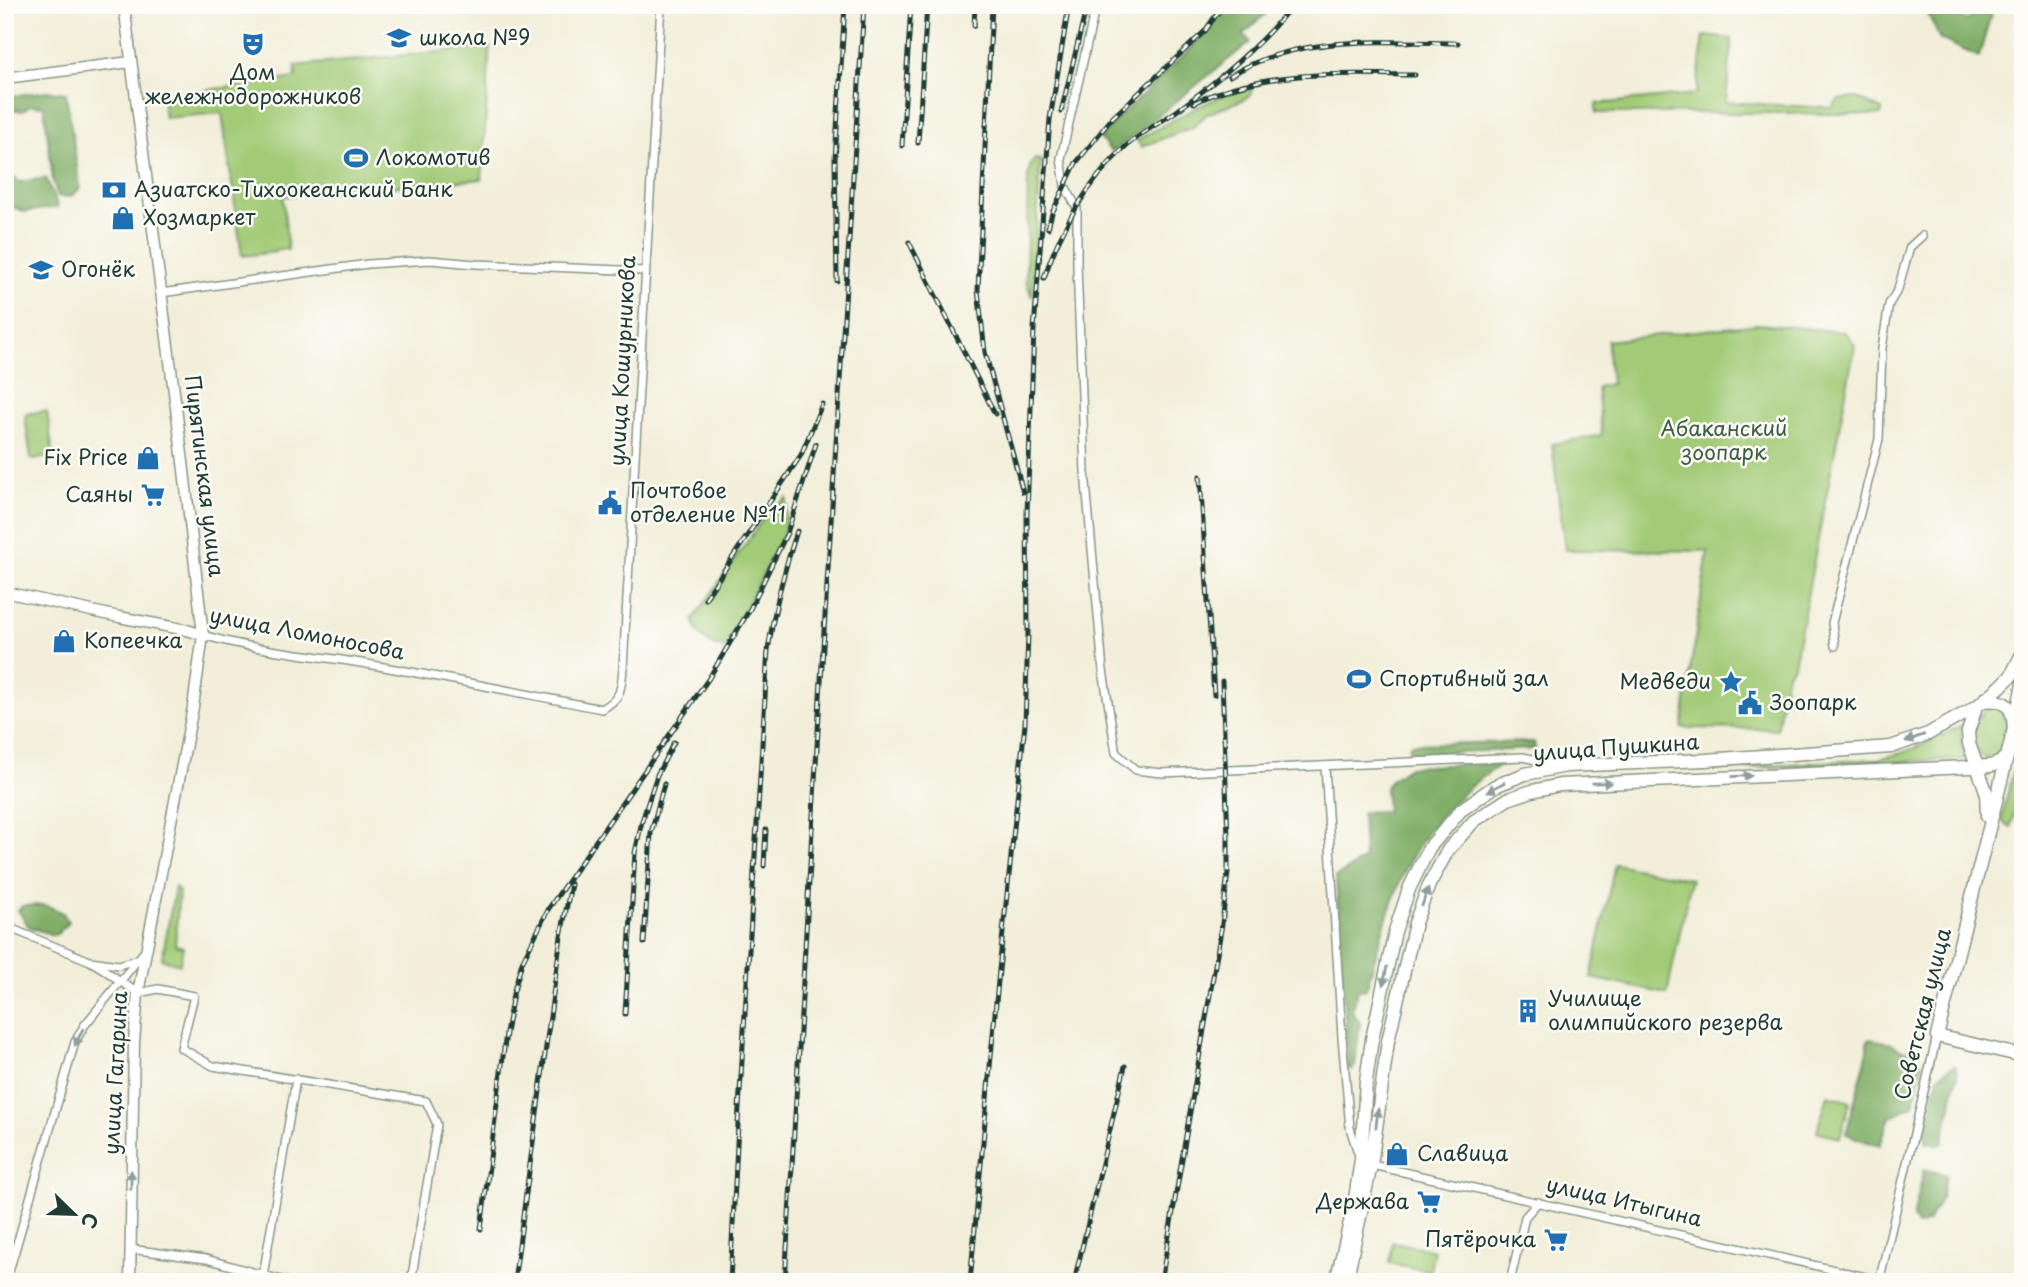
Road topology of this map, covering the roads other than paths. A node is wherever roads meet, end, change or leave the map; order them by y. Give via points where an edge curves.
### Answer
1 (124, 5) edge
2 (661, 5) edge
3 (1096, 5) edge
4 (131, 61) junction
5 (5, 78) edge
6 (1922, 236) dead end
7 (645, 271) junction
8 (161, 293) junction
9 (5, 592) edge
10 (203, 635) junction
11 (1835, 646) dead end
12 (2023, 652) edge
13 (2023, 684) edge
14 (1980, 704) junction
15 (602, 709) joint
16 (2014, 729) junction
17 (2023, 748) edge
18 (2008, 753) junction
19 (1325, 766) junction
20 (1566, 766) junction
21 (1978, 767) junction
22 (1920, 770) junction
23 (1986, 791) junction
24 (1983, 851) junction
25 (5, 926) edge
26 (142, 954) junction
27 (90, 961) junction
28 (120, 982) junction
29 (138, 993) junction
30 (1937, 1036) junction
31 (2023, 1056) edge
32 (296, 1079) junction
33 (1366, 1163) junction
34 (1538, 1202) junction
35 (130, 1249) junction
36 (263, 1276) junction
37 (1879, 1281) edge
38 (6, 1282) edge
39 (130, 1282) edge
40 (289, 1282) edge
41 (411, 1282) edge
42 (1336, 1282) edge
43 (1346, 1282) edge
44 (1510, 1282) edge

1 - 4 street, Пирятинская улица
2 - 7 street, улица Кошурникова
3 - 19 street via 1061,158 1065,187 1077,208 1084,472 1103,670 1116,753 1136,770 1162,773
4 - 5 street
4 - 8 street, Пирятинская улица
6 - 11 street via 1910,247 1889,304 1882,348 1880,439 1832,623
7 - 8 street via 430,260 368,264
7 - 15 street, улица Кошурникова via 623,668 620,691 613,703
8 - 10 street, Пирятинская улица
9 - 10 street, улица Ломоносова
10 - 15 street, улица Ломоносова
10 - 26 street, Пирятинская улица via 193,707
12 - 14 main road, улица Пушкина via 2011,676
13 - 16 main road
14 - 16 main road via 2004,703 2013,716
14 -> 20 main road, улица Пушкина via 1928,734 1891,747
14 - 21 main road via 1968,732
16 - 18 main road
17 - 18 street
18 - 21 main road via 1999,763
18 - 24 main road, Советская улица
19 - 20 street via 1523,757
19 - 33 street via 1350,1128
20 -> 33 main road, улица Пушкина via 1495,786 1461,810 1429,848 1409,889 1387,967 1366,1081
21 - 22 main road, улица Пушкина
21 - 23 main road
22 - 23 main road via 1963,774
33 -> 22 main road, улица Пушкина via 1415,923 1448,850 1474,821 1508,799 1560,785
23 - 24 main road
24 - 30 main road, Советская улица
25 - 27 street
26 - 27 street via 118,965
26 - 28 street
26 - 29 street, улица Гагарина
27 - 28 street
28 - 29 street
28 -> 38 street via 75,1042
29 - 32 street via 158,989 194,996 181,1048 213,1066
35 -> 29 street, улица Гагарина
30 - 31 main road
30 - 37 street, Советская улица
32 - 36 street
32 - 41 street via 426,1101 437,1124
33 - 34 street, улица Итыгина
33 - 42 main road, улица Пушкина
33 - 43 main road, улица Пушкина
34 - 37 street, улица Итыгина
34 - 44 street via 1525,1217
35 - 36 street via 206,1259
35 - 39 street, улица Гагарина
36 - 40 street

